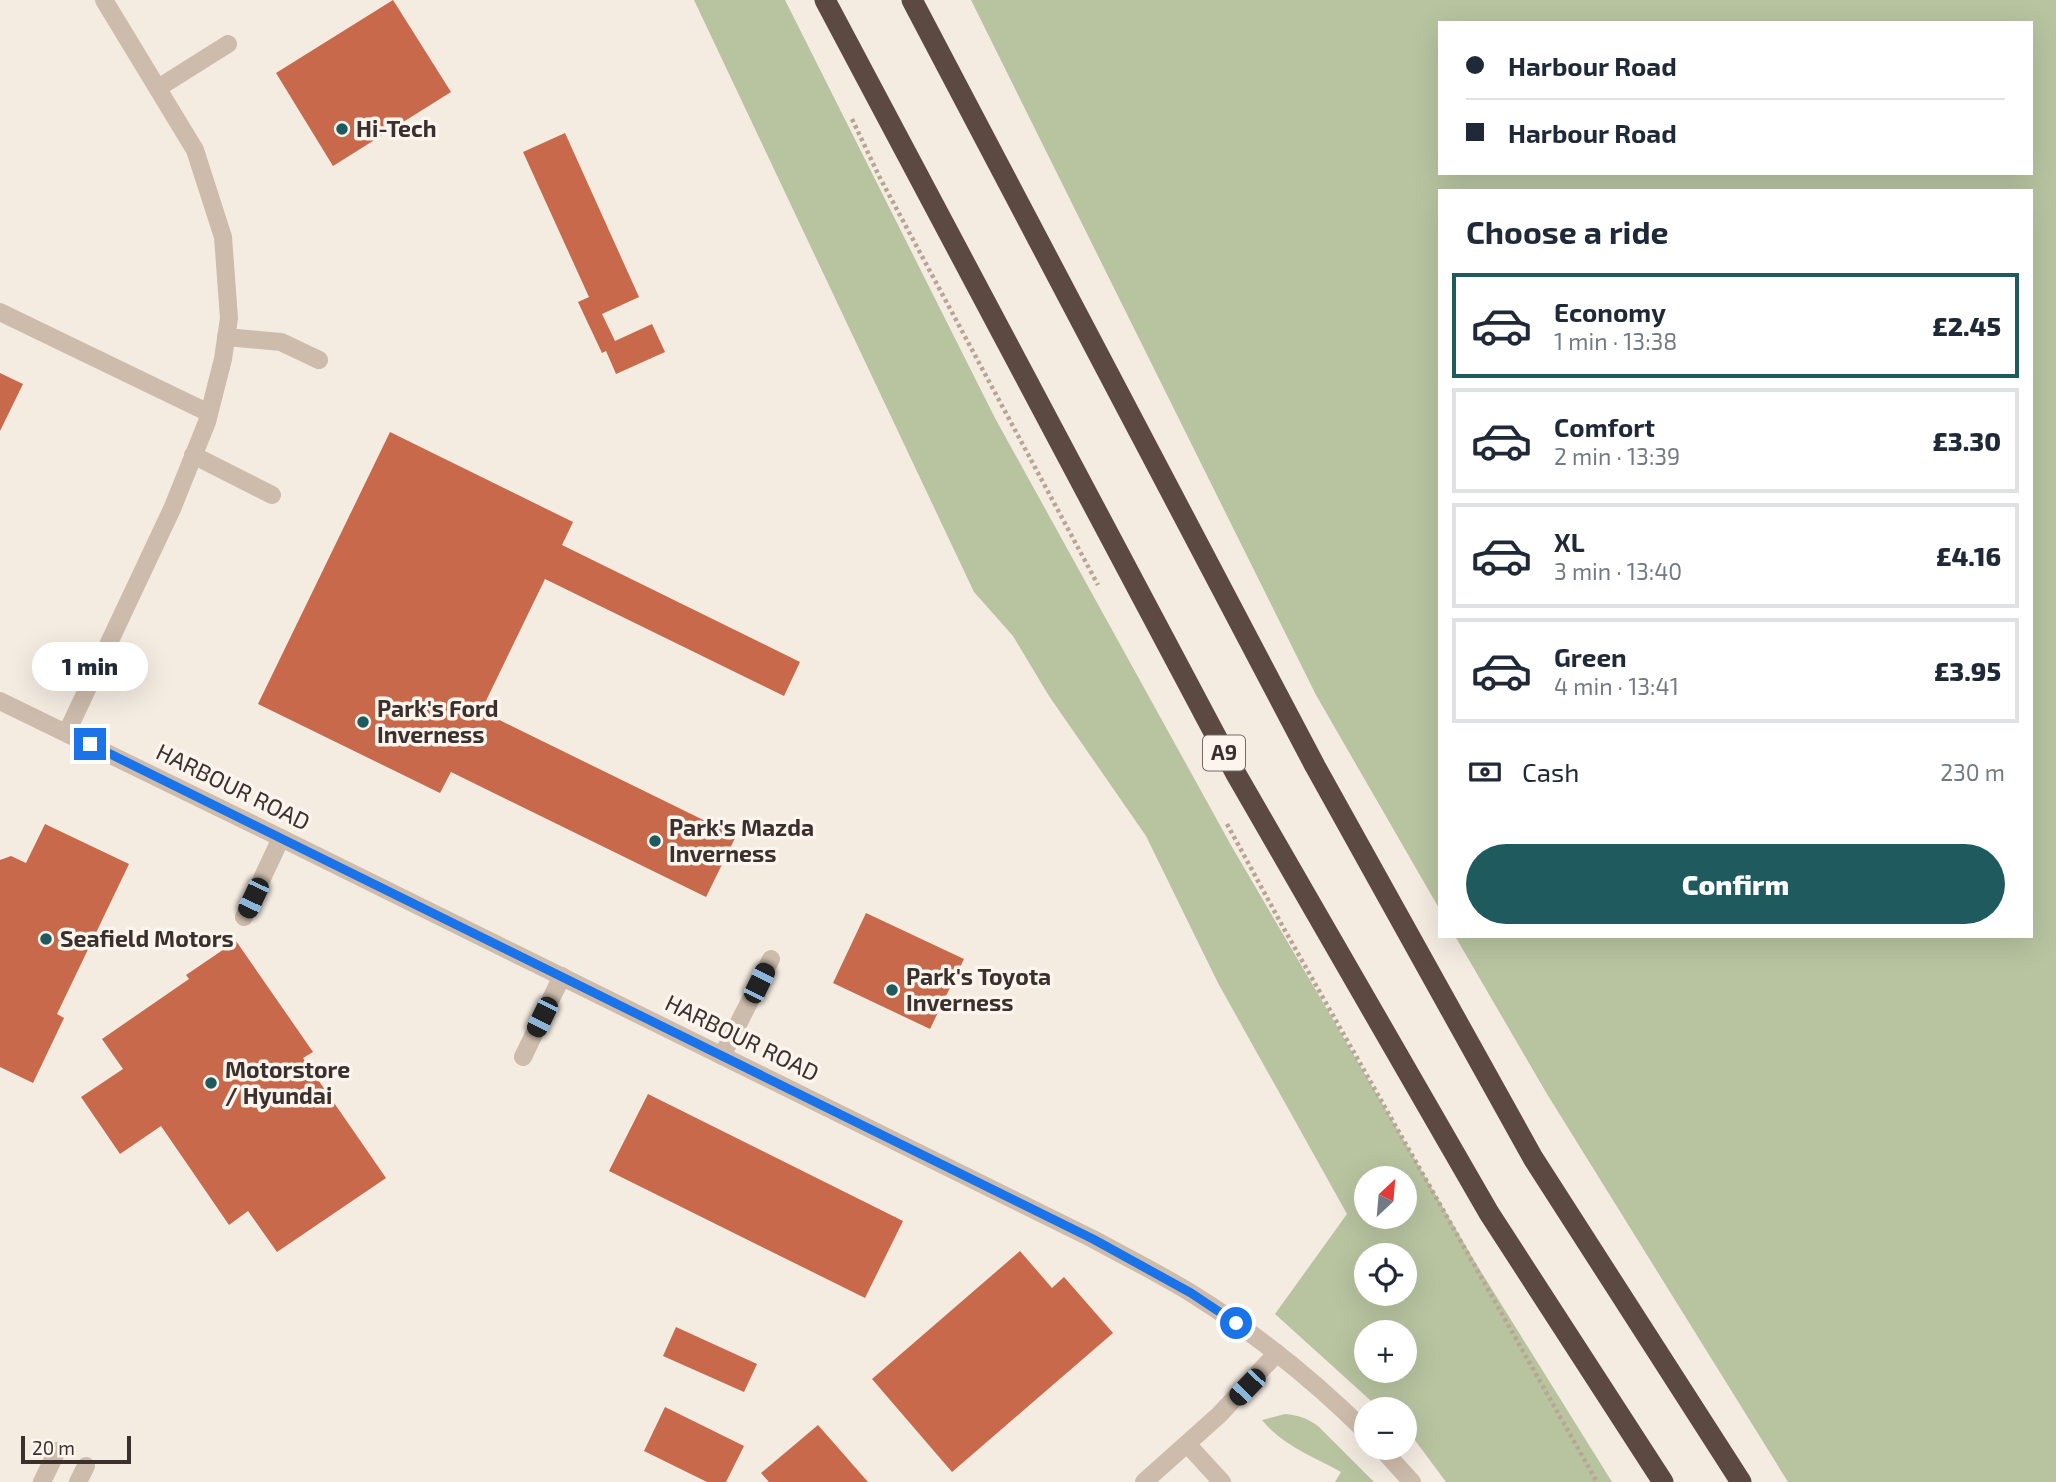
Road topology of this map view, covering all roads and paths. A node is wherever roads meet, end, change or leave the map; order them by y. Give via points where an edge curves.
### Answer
1 (104, 0) edge
2 (825, 0) edge
3 (912, 0) edge
4 (228, 44) dead end
5 (158, 88) junction
6 (0, 312) edge
7 (226, 337) junction
8 (319, 360) dead end
9 (209, 413) junction
10 (193, 455) junction
11 (272, 495) dead end
12 (0, 701) edge
13 (67, 732) junction
14 (281, 838) junction
15 (244, 918) dead end
16 (771, 959) dead end
17 (562, 976) junction
18 (722, 1056) junction
19 (523, 1057) dead end
20 (1277, 1353) junction
21 (1354, 1421) edge
22 (1188, 1445) junction
23 (57, 1451) dead end
24 (1392, 1460) edge
25 (42, 1482) edge
26 (1144, 1482) edge
27 (1222, 1482) edge
28 (1412, 1482) edge
29 (1663, 1482) edge
30 (1741, 1482) edge

1 - 5 street
2 - 29 highway, A9 via 1236,774 1489,1213
3 - 30 highway via 1315,766 1533,1158
4 - 5 street
5 - 7 street via 195,150 223,237 229,318
6 - 9 street
7 - 8 street via 281,342
7 - 9 street
9 - 10 street
10 - 11 street
10 - 13 street
12 - 13 street, HARBOUR ROAD
13 - 14 street, HARBOUR ROAD
14 - 15 street
14 - 17 street, HARBOUR ROAD
16 - 18 street
17 - 18 street, HARBOUR ROAD
17 - 19 street
18 - 20 street, HARBOUR ROAD via 1143,1265
20 - 21 street, HARBOUR ROAD
20 - 22 street
22 - 26 street
22 - 27 street
23 - 25 street
24 - 28 street

